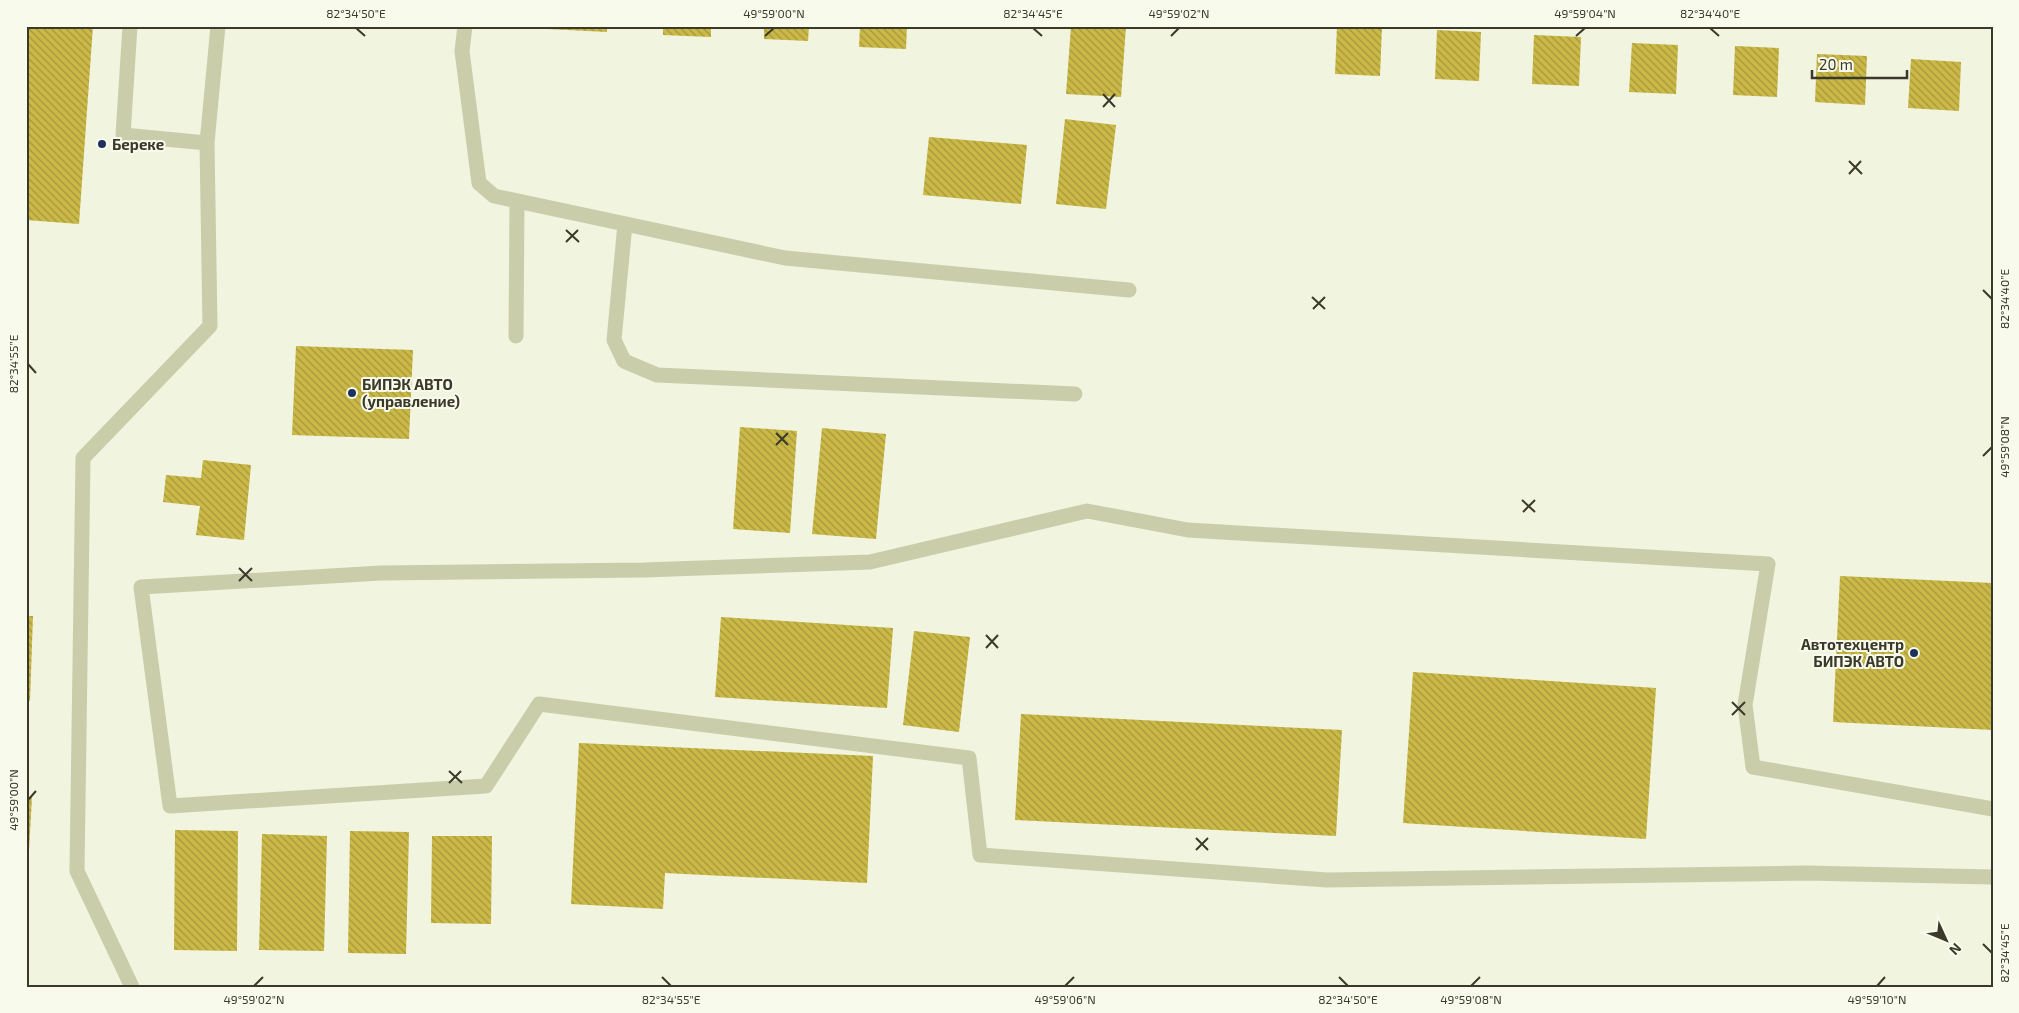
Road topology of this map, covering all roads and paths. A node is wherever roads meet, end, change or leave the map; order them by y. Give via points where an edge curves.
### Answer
1 (130, 26) edge
2 (218, 26) edge
3 (465, 26) edge
4 (208, 142) junction
5 (517, 201) junction
6 (625, 224) junction
7 (1129, 290) dead end
8 (516, 336) dead end
9 (1075, 394) dead end
10 (1993, 809) edge
11 (1993, 877) edge
12 (132, 987) edge

1 - 4 lane via 123,135
2 - 4 lane
3 - 5 lane via 462,51 479,183 494,196
4 - 12 lane via 210,326 83,458 77,871
5 - 6 lane
5 - 8 lane
6 - 7 lane via 785,258
6 - 9 lane via 614,340 624,361 657,375
10 - 11 lane via 1753,767 1745,706 1768,564 1188,530 1087,511 870,562 644,570 382,573 141,587 170,806 486,786 539,704 969,758 980,855 1327,880 1806,873

